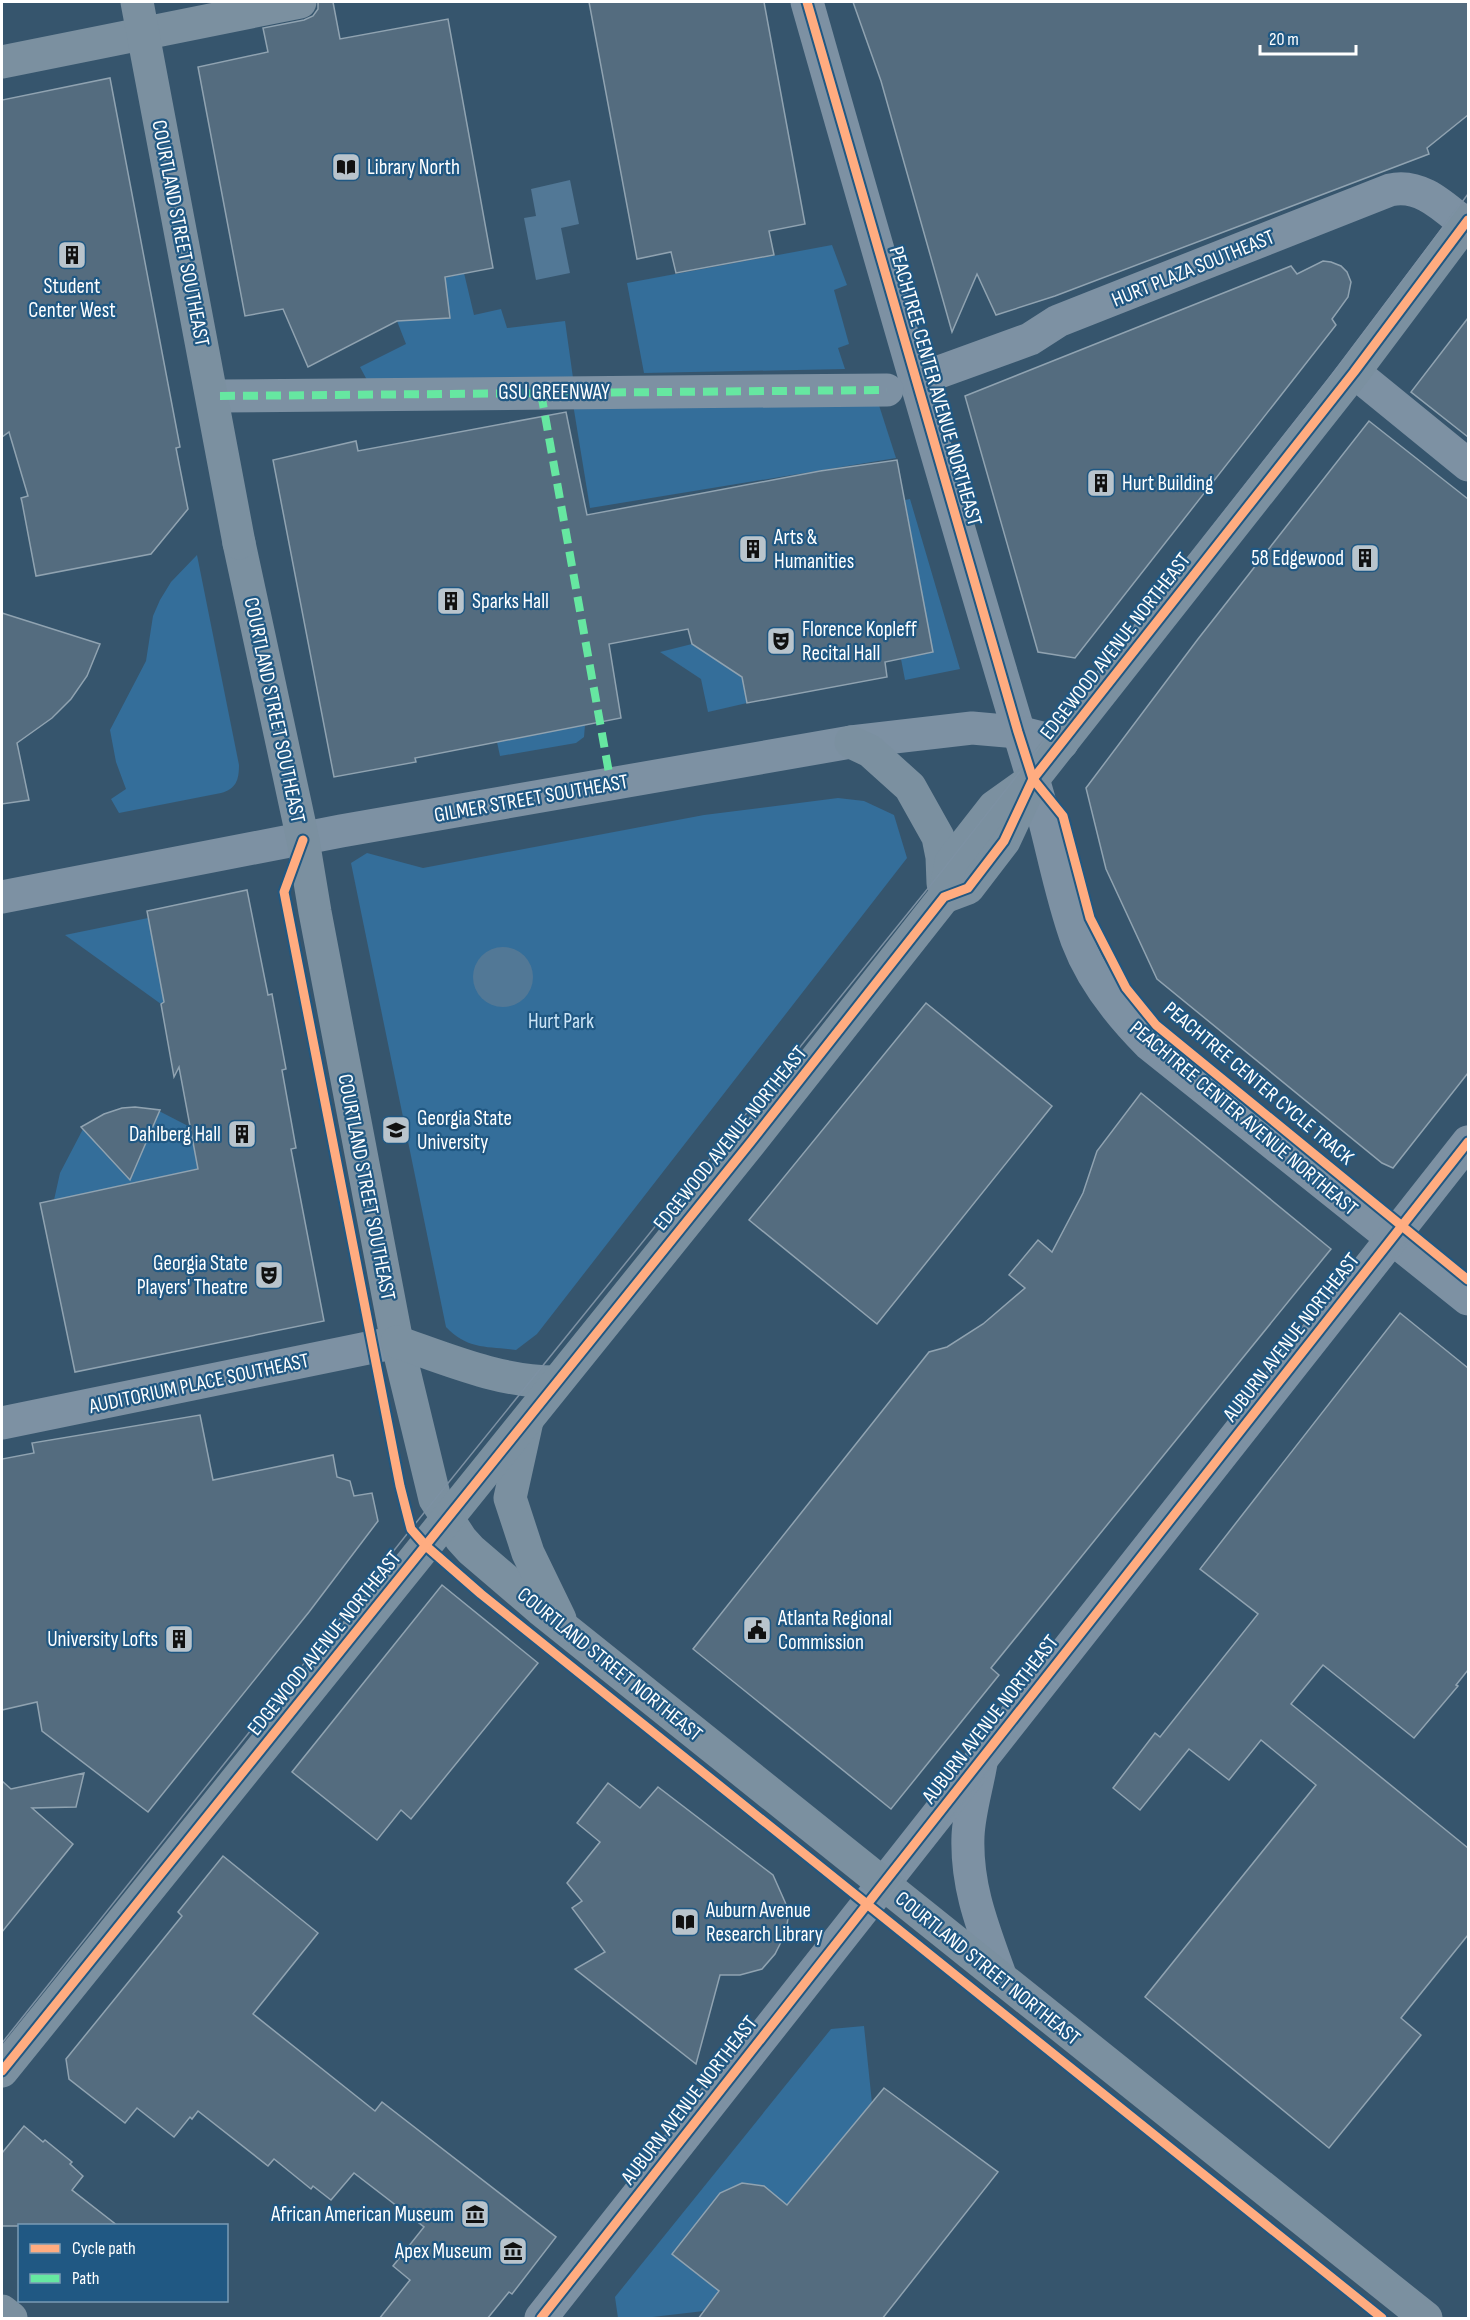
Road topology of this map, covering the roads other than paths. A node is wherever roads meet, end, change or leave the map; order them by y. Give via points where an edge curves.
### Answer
1 (137, 2) edge
2 (300, 2) edge
3 (807, 2) edge
4 (2, 62) edge
5 (1467, 222) edge
6 (1353, 372) junction
7 (902, 385) junction
8 (220, 396) dead end
9 (1468, 465) edge
10 (1018, 732) junction
11 (851, 742) junction
12 (1062, 742) junction
13 (1034, 779) junction
14 (303, 840) junction
15 (2, 897) edge
16 (944, 897) junction
17 (1468, 1142) edge
18 (1391, 1239) junction
19 (1468, 1299) edge
20 (397, 1342) junction
21 (556, 1382) junction
22 (528, 1416) junction
23 (2, 1423) edge
24 (447, 1519) junction
25 (565, 1628) junction
26 (981, 1759) junction
27 (882, 1883) junction
28 (1001, 1978) junction
29 (2, 2071) edge
30 (2, 2311) edge
31 (11, 2319) edge
32 (540, 2319) edge
33 (1426, 2319) edge

1 - 14 main road, COURTLAND STREET SOUTHEAST, bridge via 238,543
2 - 4 main road
3 - 7 street, PEACHTREE CENTER AVENUE NORTHEAST
5 - 6 main road, EDGEWOOD AVENUE NORTHEAST
5 - 7 street, HURT PLAZA SOUTHEAST via 1421,191 1402,187 1390,190 1058,321 1030,339
6 - 9 street
6 - 12 main road, EDGEWOOD AVENUE NORTHEAST
7 - 8 street, GSU GREENWAY
7 - 10 street, PEACHTREE CENTER AVENUE NORTHEAST
10 - 11 street, GILMER STREET SOUTHEAST via 972,728
10 - 12 street, GILMER STREET SOUTHEAST
10 - 13 street, PEACHTREE CENTER AVENUE NORTHEAST
11 - 14 street, GILMER STREET SOUTHEAST
11 - 16 main road via 870,751 910,787 938,837
12 - 13 main road, EDGEWOOD AVENUE NORTHEAST
13 - 16 main road, EDGEWOOD AVENUE NORTHEAST via 1004,842 968,888
13 - 18 street, PEACHTREE CENTER AVENUE NORTHEAST via 1077,940 1117,1010 1149,1044
14 - 15 street, GILMER STREET SOUTHEAST
14 - 20 main road, COURTLAND STREET SOUTHEAST
16 - 21 main road, EDGEWOOD AVENUE NORTHEAST
17 - 18 street, AUBURN AVENUE NORTHEAST
18 - 19 street, PEACHTREE CENTER AVENUE NORTHEAST
18 - 26 street, AUBURN AVENUE NORTHEAST
20 - 21 main road via 477,1370 530,1382
20 - 23 street, AUDITORIUM PLACE SOUTHEAST
20 - 24 main road, COURTLAND STREET SOUTHEAST via 435,1499
21 - 22 main road, EDGEWOOD AVENUE NORTHEAST
22 - 24 main road, EDGEWOOD AVENUE NORTHEAST
22 - 25 main road via 510,1498 528,1553
24 - 25 main road, COURTLAND STREET NORTHEAST via 471,1550
24 - 29 main road, EDGEWOOD AVENUE NORTHEAST
25 - 27 main road, COURTLAND STREET NORTHEAST
26 - 27 street, AUBURN AVENUE NORTHEAST
26 - 28 street via 968,1834 970,1872 972,1893
27 - 28 main road, COURTLAND STREET NORTHEAST
27 - 32 street, AUBURN AVENUE NORTHEAST
28 - 33 main road, COURTLAND STREET NORTHEAST
30 - 31 main road

